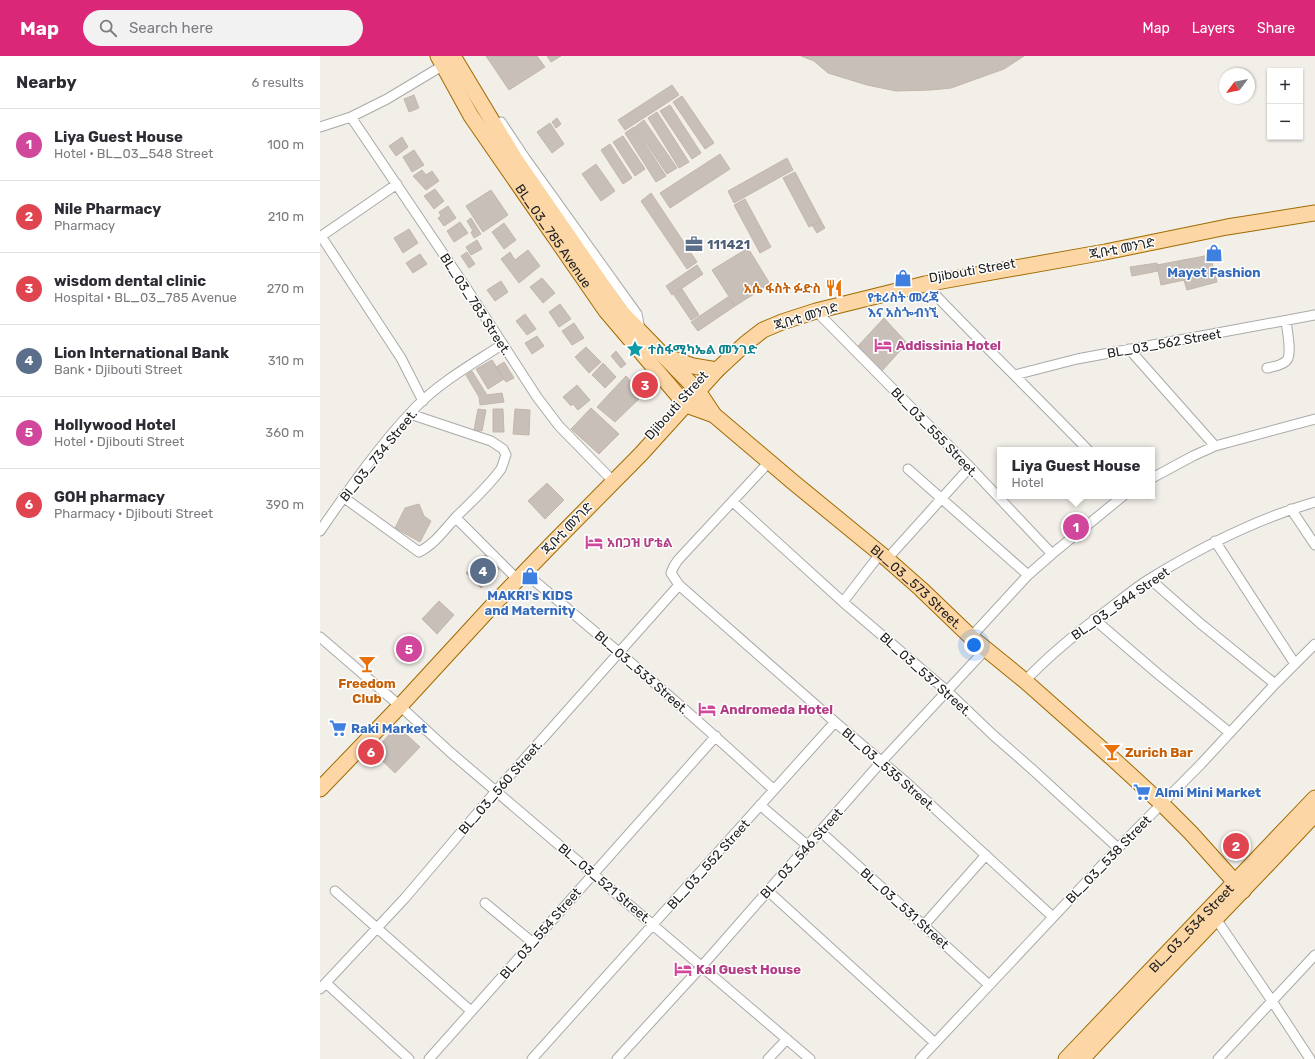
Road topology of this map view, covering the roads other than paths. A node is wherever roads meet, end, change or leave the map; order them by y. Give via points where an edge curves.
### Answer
1 (447, 59) edge
2 (351, 117) junction
3 (320, 127) edge
4 (397, 184) junction
5 (1315, 208) edge
6 (1315, 213) edge
7 (321, 236) edge
8 (925, 284) junction
9 (816, 311) junction
10 (1315, 315) edge
11 (1286, 321) junction
12 (503, 344) junction
13 (1128, 349) junction
14 (663, 355) junction
15 (1267, 368) dead end
16 (713, 370) junction
17 (1015, 375) junction
18 (662, 376) junction
19 (695, 388) junction
20 (423, 401) junction
21 (684, 402) junction
22 (410, 414) junction
23 (714, 414) junction
24 (669, 418) junction
25 (1315, 419) edge
26 (1215, 446) junction
27 (1085, 447) edge
28 (769, 462) junction
29 (970, 467) junction
30 (908, 469) dead end
31 (1155, 476) edge
32 (611, 479) junction
33 (997, 496) edge
34 (343, 497) junction
35 (942, 498) junction
36 (1000, 499) edge
37 (1119, 499) edge
38 (733, 502) junction
39 (1315, 502) edge
40 (1291, 509) junction
41 (456, 518) junction
42 (320, 531) edge
43 (1214, 541) junction
44 (1315, 545) edge
45 (1052, 554) junction
46 (884, 557) junction
47 (518, 575) junction
48 (1028, 575) junction
49 (1150, 579) junction
50 (679, 585) junction
51 (843, 602) junction
52 (1094, 619) junction
53 (320, 637) edge
54 (971, 637) junction
55 (1315, 644) edge
56 (986, 649) junction
57 (620, 652) junction
58 (1295, 664) junction
59 (1025, 682) junction
60 (1275, 684) junction
61 (947, 691) junction
62 (397, 703) junction
63 (835, 722) junction
64 (1230, 733) junction
65 (716, 736) junction
66 (881, 762) junction
67 (320, 780) edge
68 (320, 788) edge
69 (774, 790) junction
70 (496, 791) junction
71 (1315, 798) edge
72 (1162, 803) junction
73 (760, 805) junction
74 (1315, 814) edge
75 (821, 832) junction
76 (808, 846) junction
77 (1118, 848) junction
78 (986, 855) junction
79 (593, 873) junction
80 (1239, 886) junction
81 (335, 891) dead end
82 (768, 891) junction
83 (485, 903) dead end
84 (1212, 914) junction
85 (1053, 917) junction
86 (653, 924) junction
87 (924, 925) junction
88 (377, 928) junction
89 (532, 942) junction
90 (1315, 955) edge
91 (702, 966) junction
92 (989, 985) junction
93 (323, 986) edge
94 (1272, 1001) junction
95 (472, 1011) junction
96 (787, 1039) junction
97 (935, 1043) junction
98 (1086, 1050) edge
99 (409, 1059) edge
100 (429, 1059) edge
101 (532, 1059) edge
102 (617, 1059) edge
103 (768, 1059) edge
104 (810, 1059) edge
105 (920, 1059) edge
106 (1066, 1059) edge
107 (1218, 1059) edge
108 (1310, 1059) edge

1 - 2 street via 387,99
1 - 14 main road, BL_03_785 Avenue via 613,301
1 - 18 main road, BL_03_785 Avenue via 471,116 602,306
2 - 3 street
2 - 4 street, BL_03_783 Street.
4 - 7 street
4 - 12 street, BL_03_783 Street.
5 - 16 main road, Djibouti Street via 917,280 836,299 766,321 744,338
6 - 8 main road, ጂቡቲ መንገድ
7 - 20 street via 401,358
8 - 9 main road, ጂቡቲ መንገድ
8 - 17 street
9 - 16 main road, ጂቡቲ መንገድ via 763,330
9 - 29 street, BL_03_555 Street.
10 - 11 street, BL_03_562 Street
11 - 13 street, BL_03_562 Street
11 - 15 street via 1290,352 1287,360
12 - 20 street, Bl_03_734 Street. via 442,385
12 - 32 street, BL_03_783 Street. via 559,426
13 - 17 street, BL_03_562 Street
13 - 26 street
14 - 16 main road via 685,364
14 - 19 main road, BL_03_785 Avenue
16 - 19 main road, ጂቡቲ መንገድ
17 - 27 street
18 - 21 main road, BL_03_785 Avenue
18 - 24 main road via 670,400
19 - 21 main road, ጂቡቲ መንገድ
19 - 23 main road, BL_03_785 Avenue
20 - 22 street, Bl_03_734 Street.
21 - 23 main road
21 - 24 main road, Djibouti Street
22 - 34 street, Bl_03_734 Street.
22 - 41 street via 491,440 503,448 506,455 502,467 488,486
23 - 28 main road, BL_03_573 Street.
24 - 32 main road, Djibouti Street
25 - 26 street
26 - 31 street
28 - 38 street
28 - 46 main road, BL_03_573 Street.
29 - 33 street, BL_03_555 Street.
29 - 35 street
30 - 35 street
32 - 47 main road, Djibouti Street via 554,530
34 - 41 street via 419,552
34 - 42 street, Bl_03_734 Street.
35 - 46 street
35 - 48 street
36 - 45 street, BL_03_555 Street.
37 - 45 street
38 - 50 street, BL_03_535 Street. via 674,566 672,573
38 - 51 street, BL_03_537 Street.
39 - 40 street, BL_03_544 Street
40 - 43 street, BL_03_544 Street
40 - 44 street
41 - 47 street, BL_03_533 Street.
43 - 49 street, BL_03_544 Street
43 - 58 street
45 - 48 street
46 - 51 street
46 - 54 main road, BL_03_573 Street.
47 - 57 street, BL_03_533 Street.
47 - 62 main road
48 - 54 street
49 - 52 street, BL_03_544 Street
49 - 60 street via 1200,624
50 - 57 street, BL_03_560 Street.
50 - 63 street, BL_03_535 Street.
51 - 61 street, BL_03_537 Street.
52 - 59 street, BL_03_544 Street via 1043,662
52 - 64 street
53 - 62 street, BL_03_521 Street.
54 - 56 main road, BL_03_573 Street.
55 - 58 street, BL_03_538 Street
56 - 59 main road, BL_03_573 Street.
56 - 61 street, BL_03_546 Street
57 - 65 street, BL_03_533 Street.
57 - 70 street, BL_03_560 Street.
58 - 60 street, BL_03_538 Street
59 - 72 main road, BL_03_573 Street.
60 - 64 street, BL_03_538 Street
61 - 66 street, BL_03_546 Street
61 - 77 street, BL_03_537 Street.
62 - 67 main road
62 - 68 main road
62 - 70 street, BL_03_521 Street.
63 - 66 street, BL_03_535 Street.
63 - 69 street, BL_03_552 Street
64 - 72 street, BL_03_538 Street
65 - 69 street, BL_03_533 Street.
65 - 79 street, BL_03_554 Street
66 - 75 street, BL_03_546 Street
66 - 78 street, BL_03_535 Street.
69 - 73 street, BL_03_552 Street
70 - 79 street, BL_03_521 Street.
70 - 88 street, BL_03_560 Street.
71 - 80 main road, BL_03_534 Street
72 - 77 street, BL_03_538 Street
72 - 80 main road, BL_03_573 Street.
73 - 76 street
73 - 86 street, BL_03_552 Street
74 - 80 main road, BL_03_534 Street
75 - 76 street, BL_03_546 Street
75 - 87 street, BL_03_531 Street
76 - 82 street, BL_03_546 Street
77 - 85 street, BL_03_538 Street
78 - 85 street, BL_03_535 Street.
78 - 87 street
79 - 86 street, BL_03_521 Street.
79 - 89 street, BL_03_554 Street
80 - 84 main road, BL_03_534 Street
81 - 88 street
82 - 91 street, BL_03_546 Street
82 - 97 street
83 - 89 street
84 - 94 street
84 - 98 main road, BL_03_534 Street via 1168,967
85 - 92 street, BL_03_538 Street
86 - 91 street, BL_03_521 Street.
86 - 101 street, BL_03_552 Street
87 - 92 street, BL_03_531 Street
88 - 93 street, BL_03_560 Street.
88 - 95 street
89 - 95 street, BL_03_554 Street
90 - 94 street
91 - 96 street, BL_03_521 Street.
91 - 102 street, BL_03_546 Street
92 - 97 street, BL_03_538 Street
93 - 99 street
94 - 107 street
94 - 108 street
95 - 100 street, BL_03_554 Street
96 - 103 street
96 - 104 street, BL_03_521 Street.
97 - 105 street, BL_03_538 Street
98 - 106 main road, BL_03_534 Street

